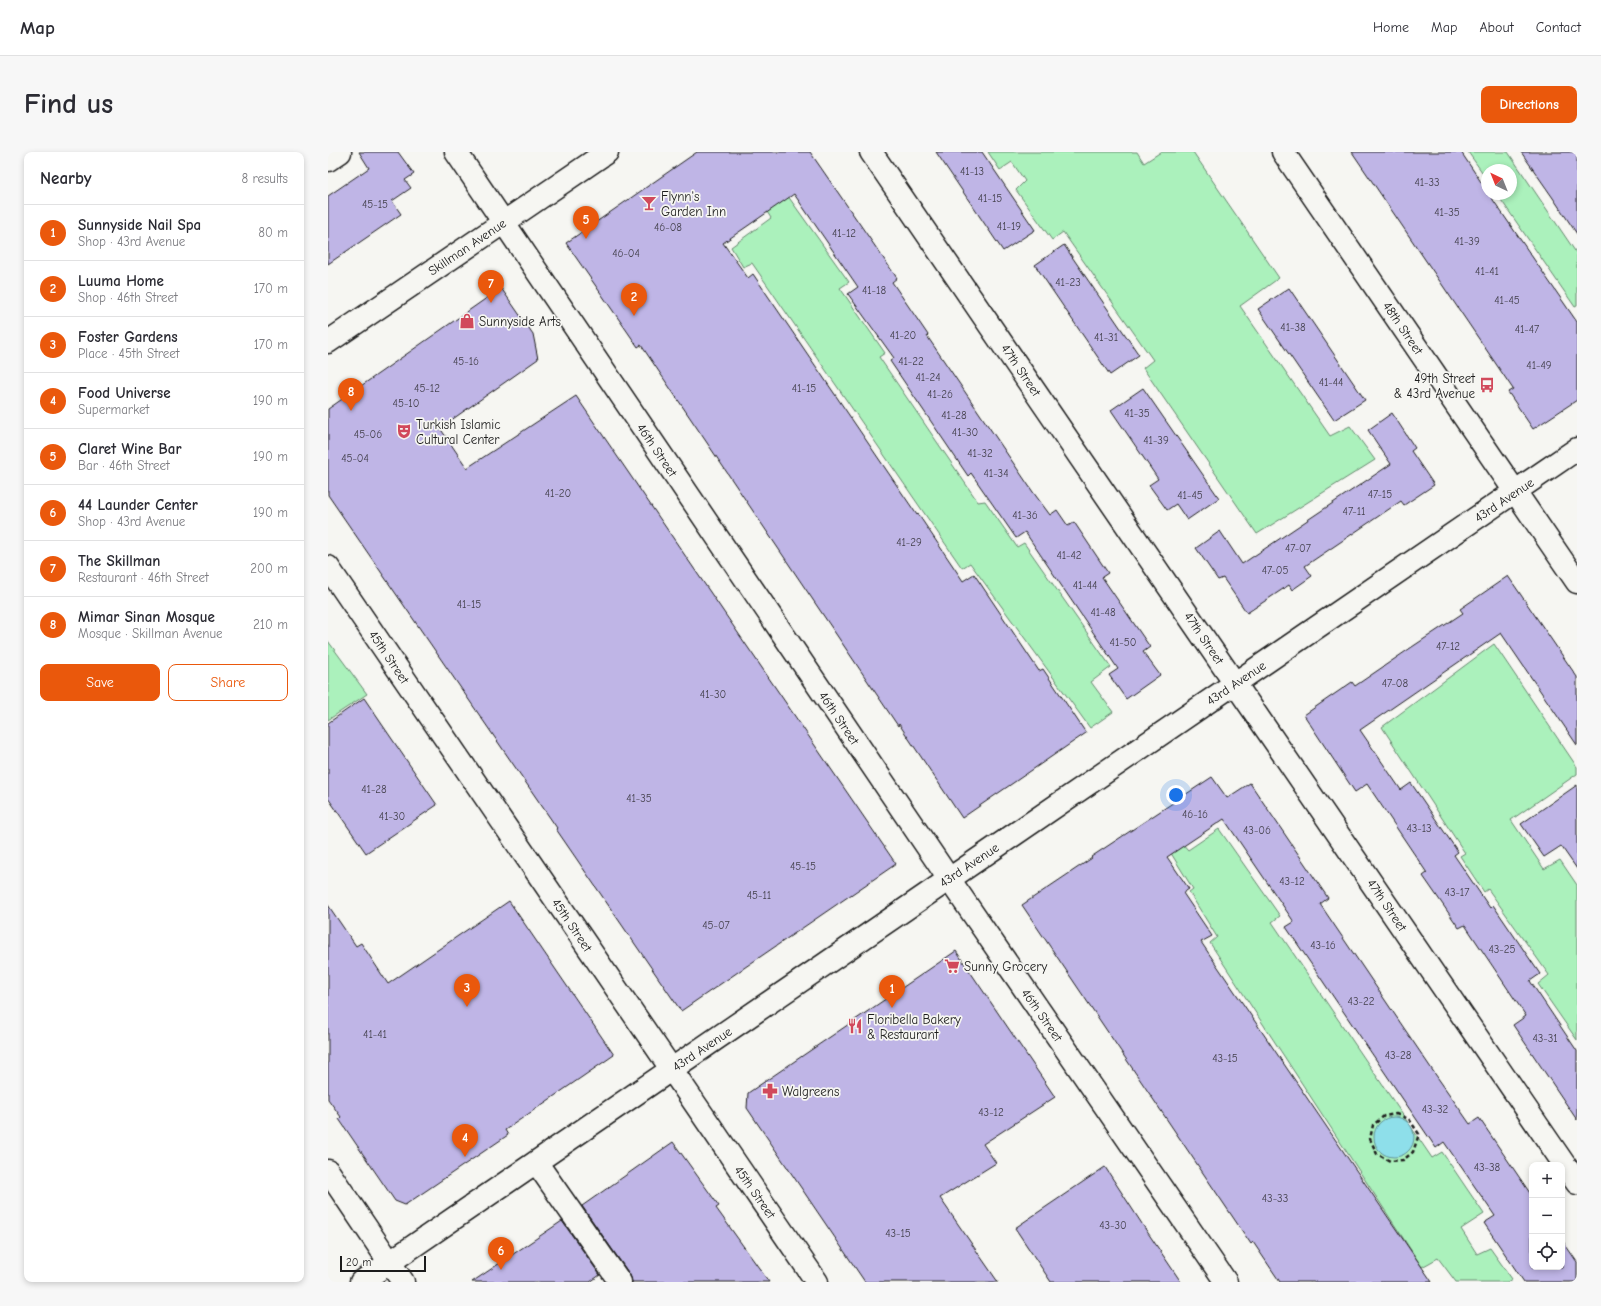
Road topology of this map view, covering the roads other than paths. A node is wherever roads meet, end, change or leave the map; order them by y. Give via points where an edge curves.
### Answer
1 (340, 152) edge
2 (456, 152) edge
3 (607, 152) edge
4 (871, 152) edge
5 (1283, 152) edge
6 (328, 160) edge
7 (503, 222) junction
8 (328, 342) edge
9 (1577, 449) edge
10 (1515, 492) junction
11 (328, 568) edge
12 (1577, 582) edge
13 (1235, 683) junction
14 (949, 879) junction
15 (671, 1070) junction
16 (536, 1162) junction
17 (328, 1171) edge
18 (1577, 1183) edge
19 (390, 1263) junction
20 (361, 1282) edge
21 (403, 1282) edge
22 (620, 1282) edge
23 (817, 1282) edge
24 (1226, 1282) edge

1 - 6 street
2 - 7 street, 46th Street
3 - 7 street, Skillman Avenue
4 - 13 street, 47th Street
5 - 10 street, 48th Street
7 - 8 street, Skillman Avenue
7 - 14 street, 46th Street
9 - 10 street, 43rd Avenue
10 - 12 street, 48th Street
10 - 13 street, 43rd Avenue
11 - 15 street, 45th Street
13 - 14 street, 43rd Avenue
13 - 18 street, 47th Street
14 - 15 street, 43rd Avenue
14 - 24 street, 46th Street
15 - 16 street, 43rd Avenue
15 - 23 street, 45th Street
16 - 19 street, 43rd Avenue
16 - 22 street
17 - 19 street
19 - 20 street, 43rd Avenue
19 - 21 street

